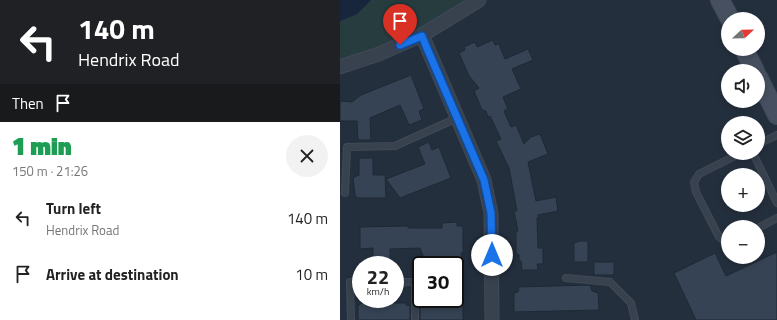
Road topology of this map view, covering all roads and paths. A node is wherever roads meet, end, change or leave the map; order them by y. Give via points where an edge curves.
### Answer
1 (479, 0) edge
2 (720, 0) edge
3 (726, 12) edge
4 (422, 36) junction
5 (340, 67) edge
6 (765, 91) edge
7 (777, 115) edge
8 (457, 118) junction
9 (777, 135) edge
10 (765, 141) edge
11 (727, 160) edge
12 (756, 160) edge
13 (345, 193) dead end
14 (777, 203) edge
15 (777, 218) edge
16 (765, 224) edge
17 (721, 239) edge
18 (566, 278) dead end
19 (352, 282) edge
20 (404, 282) edge
21 (351, 320) edge
22 (415, 320) edge
23 (492, 320) edge
24 (635, 320) edge

1 - 4 street
2 - 3 main road
4 - 5 street
4 - 8 street
6 - 7 main road
8 - 13 lane via 395,146 346,147
8 - 23 street via 484,180 491,213
9 - 10 lane
11 - 17 lane via 699,174 694,182 696,192
12 - 14 lane
15 - 16 lane
18 - 24 lane via 610,282 631,303
19 - 21 lane
20 - 22 lane via 415,282

